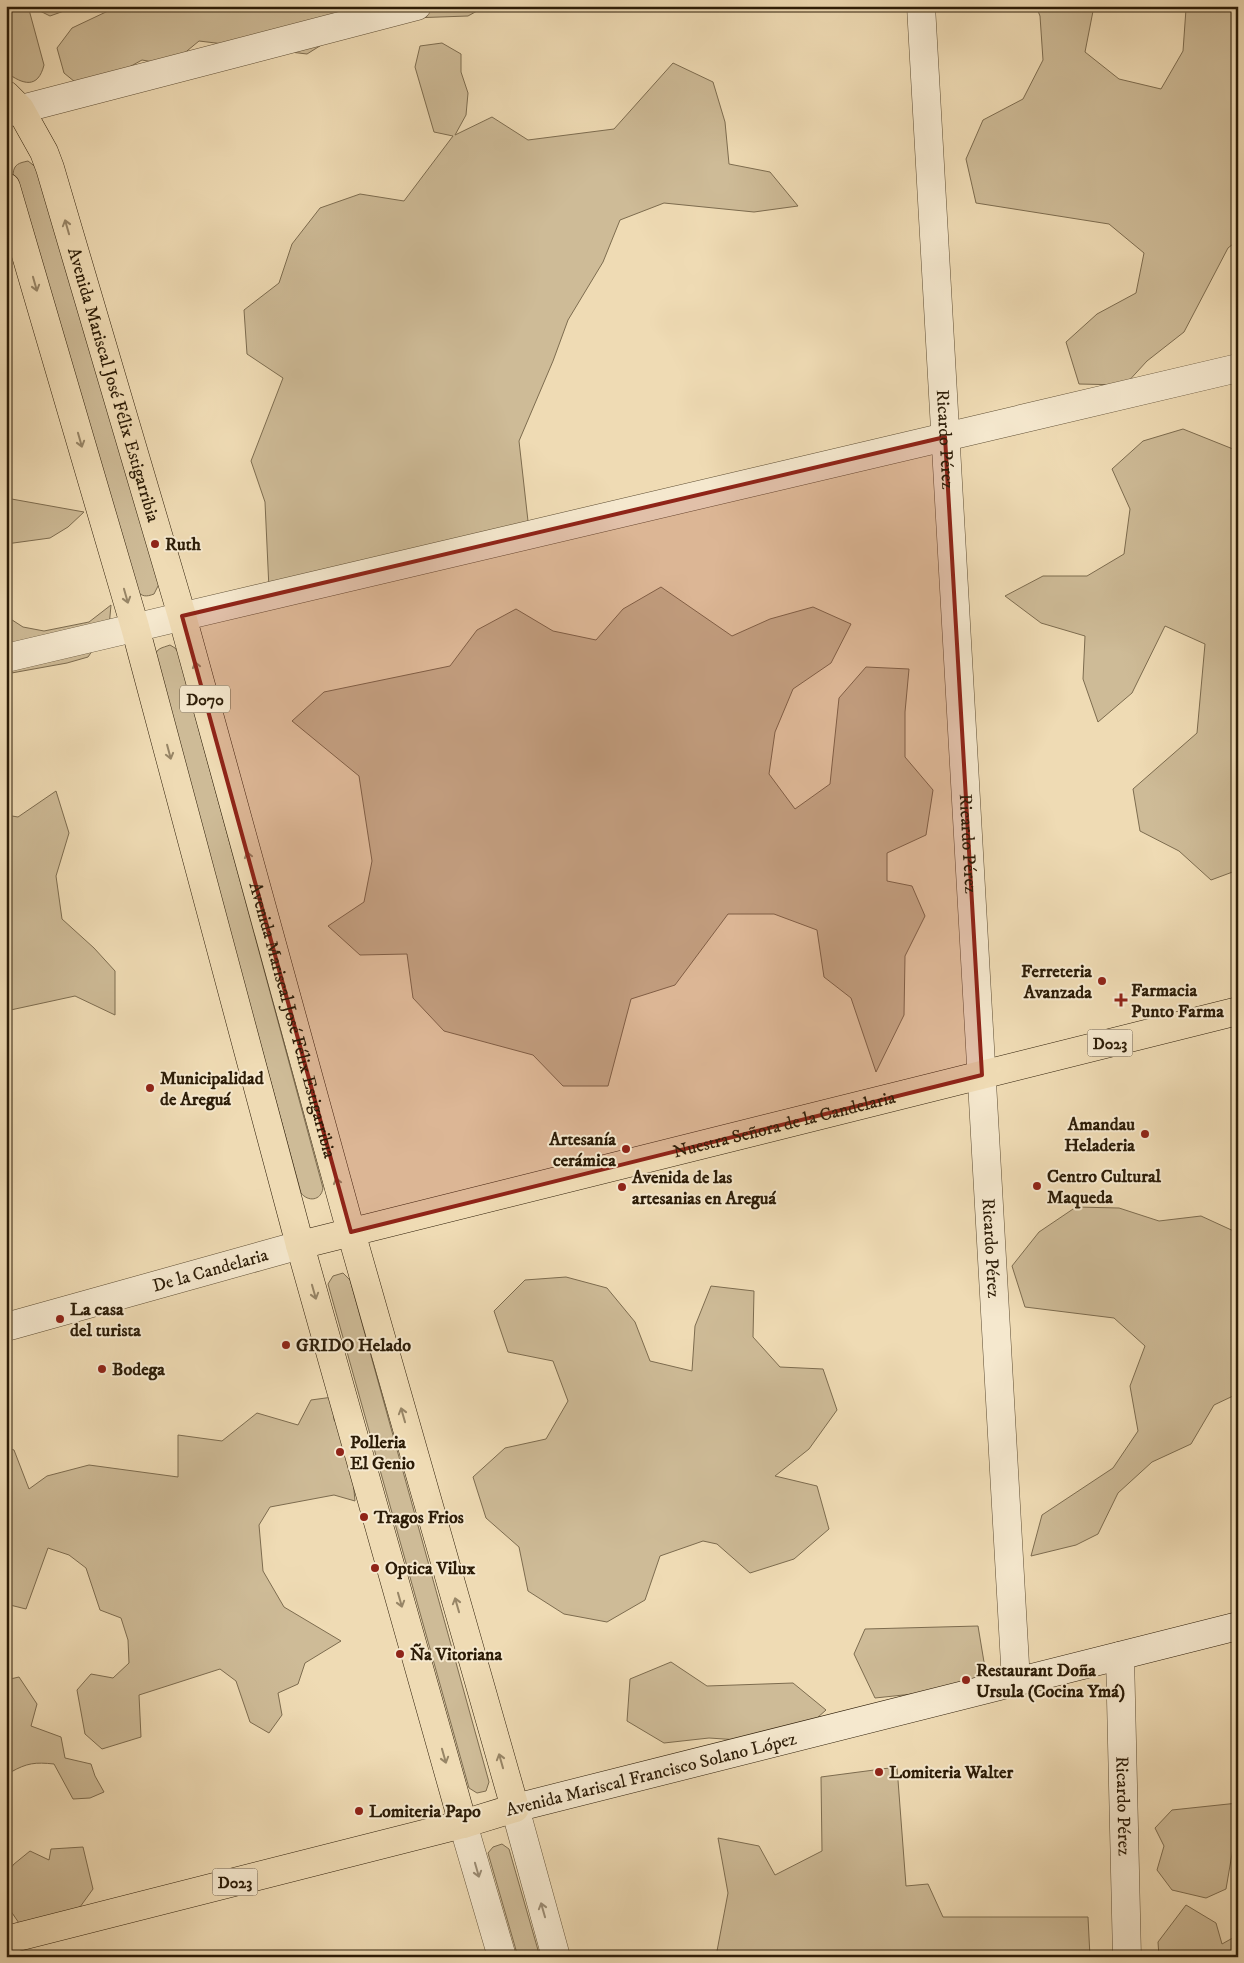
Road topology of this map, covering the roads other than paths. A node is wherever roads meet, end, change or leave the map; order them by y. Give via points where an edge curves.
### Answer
1 (417, 6) edge
2 (921, 6) edge
3 (376, 12) edge
4 (11, 106) edge
5 (6, 186) edge
6 (1238, 368) edge
7 (945, 437) junction
8 (182, 616) junction
9 (135, 627) junction
10 (6, 658) edge
11 (1238, 1012) edge
12 (982, 1075) junction
13 (350, 1232) junction
14 (300, 1245) junction
15 (6, 1327) edge
16 (1238, 1626) edge
17 (1120, 1656) junction
18 (1016, 1682) junction
19 (515, 1808) junction
20 (463, 1824) junction
21 (6, 1940) edge
22 (502, 1957) edge
23 (556, 1957) edge
24 (1127, 1957) edge

1 - 3 street
2 - 7 street, Ricardo Pérez
3 - 4 street
8 -> 4 main road, Avenida Mariscal José Félix Estigarribia / D070 via 50,168 44,152
5 -> 9 main road, D070
6 - 7 street
7 - 8 street
7 - 12 street, Ricardo Pérez
8 - 9 street
13 -> 8 main road, Avenida Mariscal José Félix Estigarribia / D070
9 - 10 street
9 -> 14 main road, D070
11 - 12 main road, Nuestra Señora de la Candelaria / D023
12 - 13 main road, Nuestra Señora de la Candelaria / D023
12 - 18 street, Ricardo Pérez
13 - 14 main road, Nuestra Señora de la Candelaria / D023
19 -> 13 main road, Avenida Mariscal José Félix Estigarribia
14 - 15 street, De la Candelaria
14 -> 20 main road
16 - 17 street, Avenida Mariscal Francisco Solano López
17 - 18 street, Avenida Mariscal Francisco Solano López
17 - 24 street, Ricardo Pérez
18 - 19 street, Avenida Mariscal Francisco Solano López
19 - 20 main road, Avenida Mariscal Francisco Solano López / D023
23 -> 19 street, Avenida Mariscal José Félix Estigarribia
20 - 21 main road, Avenida Mariscal Francisco Solano López / D023
20 -> 22 street

